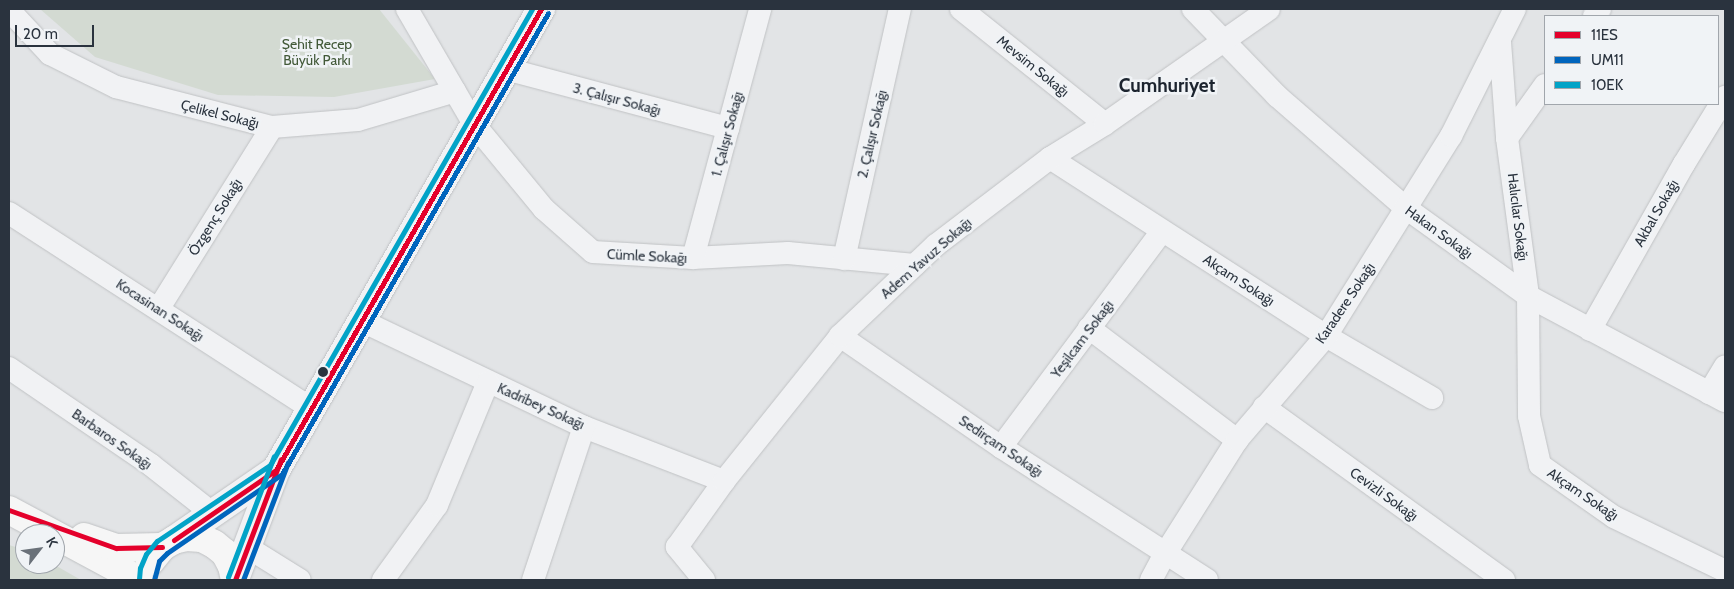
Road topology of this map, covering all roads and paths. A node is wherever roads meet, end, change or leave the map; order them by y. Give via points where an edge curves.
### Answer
1 (407, 9) edge
2 (541, 9) edge
3 (760, 9) edge
4 (900, 9) edge
5 (961, 9) edge
6 (1192, 9) edge
7 (1269, 9) edge
8 (1515, 9) edge
9 (9, 10) edge
10 (1223, 40) junction
11 (1500, 42) junction
12 (506, 69) junction
13 (1544, 86) edge
14 (454, 91) junction
15 (1725, 97) edge
16 (474, 124) junction
17 (1105, 124) junction
18 (272, 127) junction
19 (728, 128) junction
20 (1507, 138) junction
21 (1050, 158) junction
22 (1406, 208) junction
23 (9, 213) edge
24 (1162, 231) junction
25 (693, 258) junction
26 (844, 259) junction
27 (914, 265) junction
28 (1528, 296) junction
29 (159, 308) junction
30 (362, 320) junction
31 (1090, 328) junction
32 (1590, 330) junction
33 (840, 336) junction
34 (1326, 336) junction
35 (1725, 366) edge
36 (9, 368) edge
37 (488, 382) junction
38 (1717, 397) edge
39 (1432, 398) dead end
40 (1264, 407) junction
41 (310, 408) junction
42 (584, 426) junction
43 (1237, 440) junction
44 (1001, 447) junction
45 (276, 470) junction
46 (724, 481) junction
47 (212, 513) junction
48 (17, 514) edge
49 (168, 543) junction
50 (247, 547) junction
51 (1165, 554) junction
52 (1725, 571) edge
53 (140, 580) edge
54 (146, 580) edge
55 (235, 580) edge
56 (300, 580) edge
57 (383, 580) edge
58 (533, 580) edge
59 (704, 580) edge
60 (1151, 580) edge
61 (1207, 580) edge
62 (1504, 580) edge

1 - 14 street, Cümle Sokağı
2 - 12 street
3 - 19 street, 1. Çalışır Sokağı
4 - 26 street, 2. Çalışır Sokağı
5 - 17 street, Mevsim Sokağı
6 - 10 street, Hakan Sokağı
7 - 10 street, Adem Yavuz Sokağı
8 - 11 street, Karadere Sokağı
9 - 18 street, Çelikel Sokağı via 50,54 116,87
10 - 17 street, Adem Yavuz Sokağı
10 - 22 street, Hakan Sokağı via 1277,96
11 - 20 street, Halıcılar Sokağı
11 - 22 street, Karadere Sokağı via 1451,136
12 - 16 street
12 - 19 street, 3. Çalışır Sokağı
13 - 20 street
14 - 16 street, Cümle Sokağı
14 - 18 street, Çelikel Sokağı via 358,120
15 - 32 street, Akbal Sokağı
16 - 25 street, Cümle Sokağı via 544,209 593,252
16 - 30 street
17 - 21 street, Adem Yavuz Sokağı
18 - 29 street, Özgenç Sokağı
19 - 25 street, 1. Çalışır Sokağı
20 - 28 street, Halıcılar Sokağı
21 - 24 street, Akçam Sokağı
21 - 27 street, Adem Yavuz Sokağı
22 - 28 street, Hakan Sokağı
22 - 34 street, Karadere Sokağı
23 - 29 street, Kocasinan Sokağı
24 - 31 street, Yeşilcam Sokağı
24 - 34 street, Akçam Sokağı
25 - 26 street, Cümle Sokağı via 788,253
26 - 27 street, Cümle Sokağı
27 - 33 street, Adem Yavuz Sokağı
28 - 32 street, Hakan Sokağı
28 - 52 street, Akçam Sokağı via 1529,416 1540,465 1614,517
29 - 41 street, Kocasinan Sokağı
30 - 37 street, Kadribey Sokağı
30 - 41 street
31 - 43 street
31 - 44 street, Yeşilcam Sokağı
32 - 38 street, Hakan Sokağı
33 - 44 street, Sedirçam Sokağı
33 - 46 street, Adem Yavuz Sokağı
34 - 39 street, Akçam Sokağı
34 - 40 street, Karadere Sokağı
35 - 38 street
36 - 47 street, Barbaros Sokağı via 151,465
37 - 42 street, Kadribey Sokağı
37 - 57 street via 437,505
40 - 43 street, Karadere Sokağı
40 - 62 street, Cevizli Sokağı
41 - 45 street
42 - 46 street, Kadribey Sokağı
42 - 58 street
43 - 51 street, Karadere Sokağı
44 - 51 street, Sedirçam Sokağı
45 - 47 street
45 - 50 street
46 - 59 street, Adem Yavuz Sokağı via 678,548
47 - 49 street
48 - 49 main road via 116,548
48 - 53 main road
49 - 54 main road via 153,557
49 - 55 main road via 186,537 202,538 214,544 228,559
50 - 55 street
50 - 56 street
51 - 60 street, Karadere Sokağı
51 - 61 street, Sedirçam Sokağı

